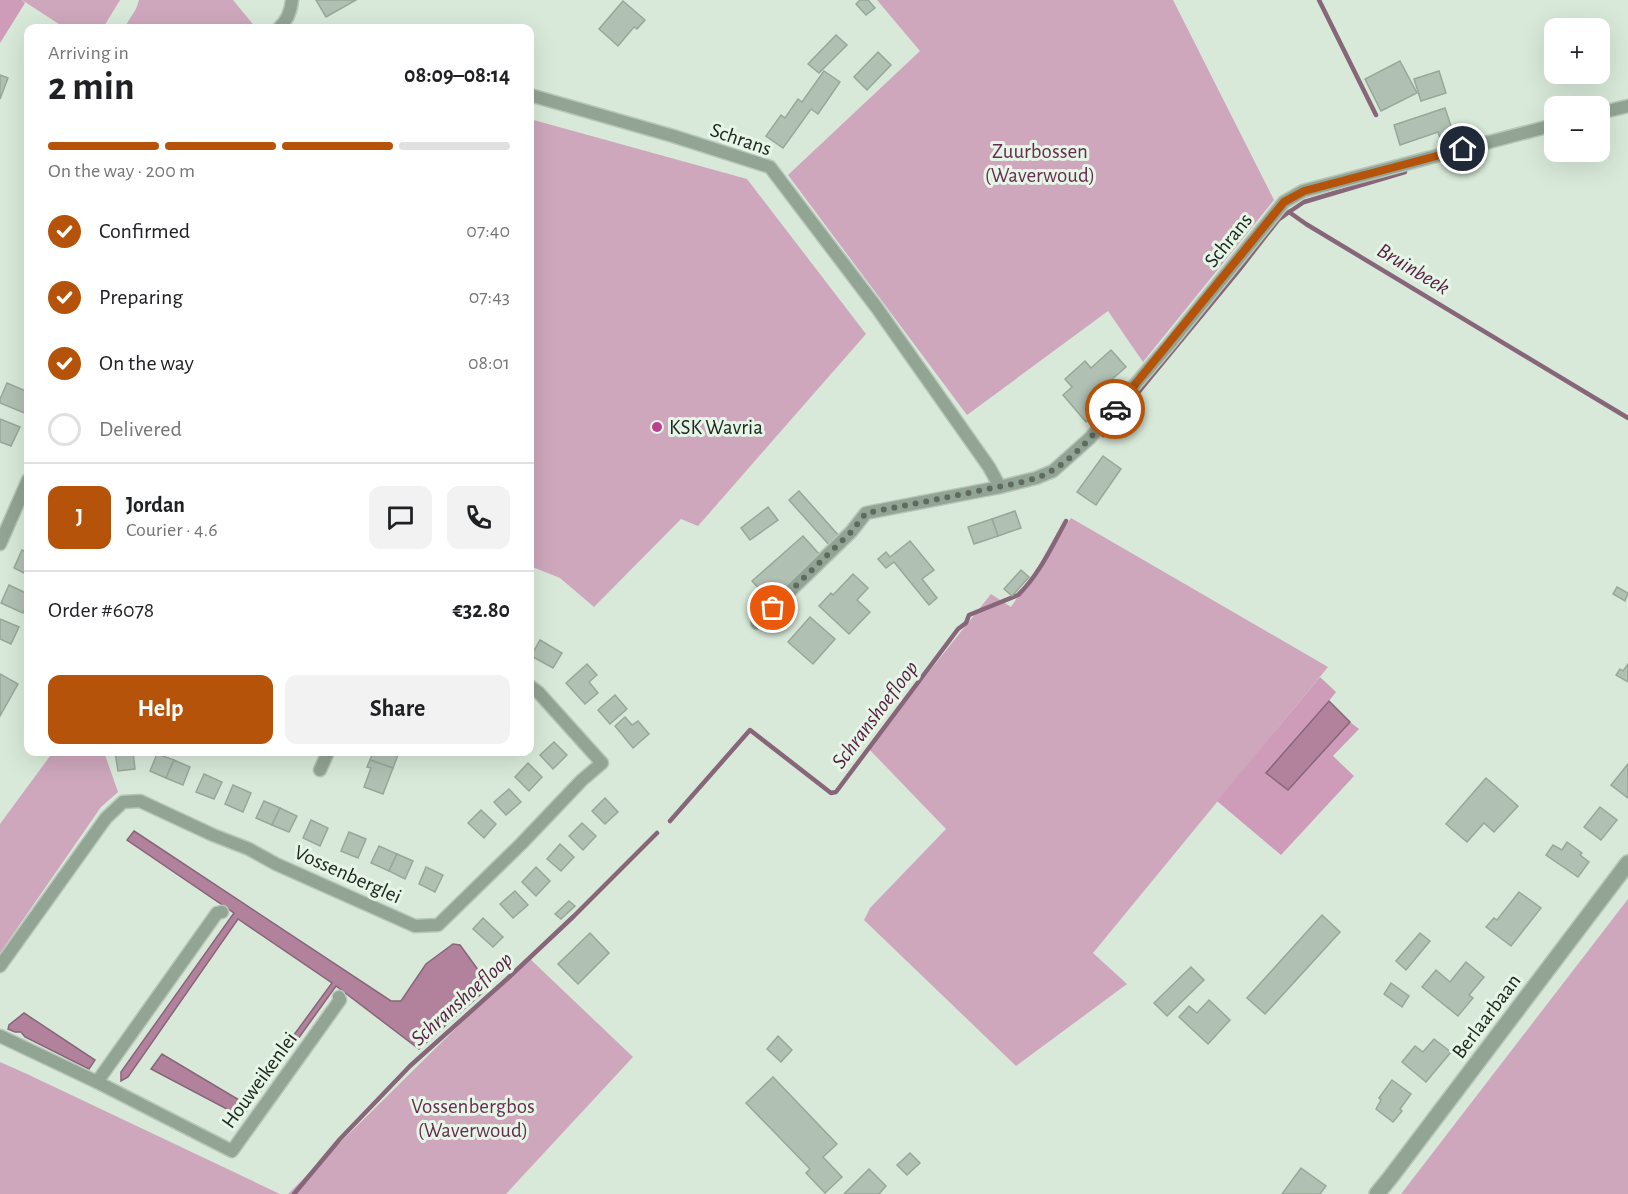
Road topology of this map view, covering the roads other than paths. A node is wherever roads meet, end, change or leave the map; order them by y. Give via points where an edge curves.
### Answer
1 (292, 0) edge
2 (283, 24) edge
3 (534, 96) edge
4 (1628, 106) edge
5 (1610, 111) edge
6 (1544, 128) edge
7 (1000, 487) junction
8 (24, 489) edge
9 (0, 544) edge
10 (757, 623) dead end
11 (534, 689) edge
12 (326, 756) edge
13 (320, 770) dead end
14 (1628, 863) edge
15 (222, 912) dead end
16 (0, 966) edge
17 (339, 997) dead end
18 (0, 1036) edge
19 (97, 1082) junction
20 (1377, 1194) edge

1 - 2 street
3 - 7 street, Schrans via 771,166 877,308
4 - 5 street
6 - 7 street, Schrans via 1304,191 1284,202 1090,438 1053,471
7 - 10 street, Schrans via 866,513
8 - 9 street
11 - 16 street, Vossenberglei via 602,763 438,925 415,926 140,801 123,802 106,818
12 - 13 street
14 - 20 street, Berlaarbaan
15 - 19 street
17 - 19 street, Houweikenlei via 232,1151
18 - 19 street, Houweikenlei

